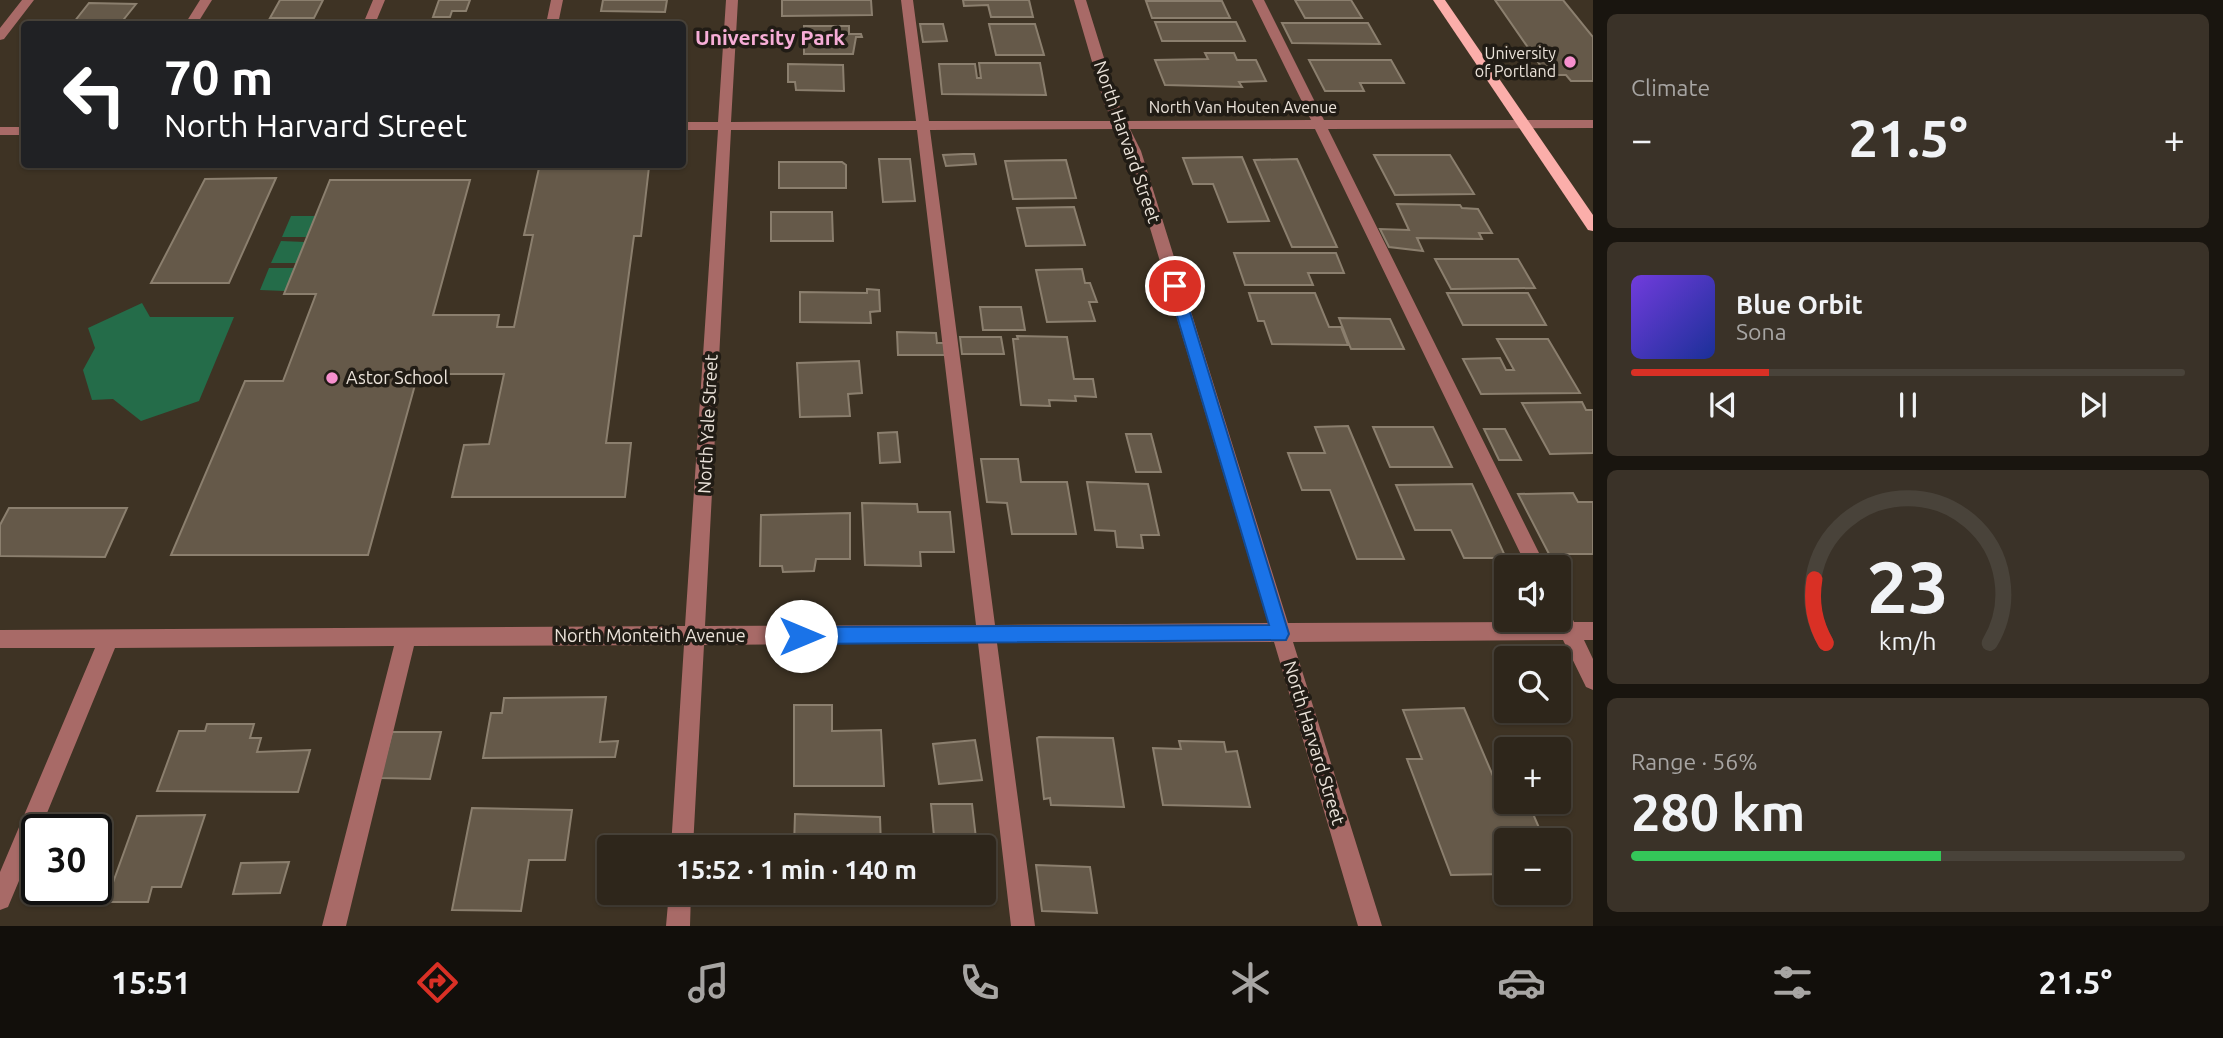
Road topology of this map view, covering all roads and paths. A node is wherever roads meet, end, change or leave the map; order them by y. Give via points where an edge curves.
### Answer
1 (29, 0) edge
2 (206, 0) edge
3 (379, 0) edge
4 (557, 0) edge
5 (732, 0) edge
6 (907, 0) edge
7 (1080, 0) edge
8 (1258, 0) edge
9 (1439, 0) edge
10 (193, 21) edge
11 (370, 21) edge
12 (553, 21) edge
13 (0, 36) edge
14 (1320, 124) junction
15 (1523, 124) junction
16 (1593, 124) edge
17 (1122, 125) junction
18 (686, 126) edge
19 (726, 126) junction
20 (924, 126) junction
21 (0, 131) edge
22 (21, 131) edge
23 (1593, 226) edge
24 (1531, 555) edge
25 (1571, 631) edge
26 (1593, 631) edge
27 (1494, 632) edge
28 (1569, 632) edge
29 (1280, 634) junction
30 (986, 635) junction
31 (695, 636) junction
32 (406, 637) junction
33 (0, 639) edge
34 (109, 639) junction
35 (1593, 680) edge
36 (683, 835) edge
37 (0, 899) edge
38 (679, 905) edge
39 (334, 926) edge
40 (678, 926) edge
41 (1023, 926) edge
42 (1370, 926) edge

1 - 13 street
2 - 10 street
3 - 11 street
4 - 12 street
5 - 19 street, North Yale Street
6 - 20 street
7 - 17 street, North Harvard Street
8 - 14 street
9 - 15 main road
14 - 15 street, North Van Houten Avenue
14 - 17 street, North Van Houten Avenue
14 - 24 street
15 - 16 street, North Van Houten Avenue
15 - 23 main road
17 - 20 street, North Van Houten Avenue
17 - 29 street, North Harvard Street via 1134,151
18 - 19 street, North Van Houten Avenue
19 - 20 street, North Van Houten Avenue
19 - 31 street, North Yale Street
20 - 30 street
21 - 22 street
25 - 26 street, North Monteith Avenue
27 - 29 street, North Monteith Avenue
28 - 35 street
29 - 30 street, North Monteith Avenue
29 - 42 street, North Harvard Street
30 - 31 street, North Monteith Avenue
30 - 41 street
31 - 32 street, North Monteith Avenue
31 - 36 street, North Yale Street
32 - 34 street, North Monteith Avenue
32 - 39 street
33 - 34 street, North Monteith Avenue
34 - 37 street
38 - 40 street

